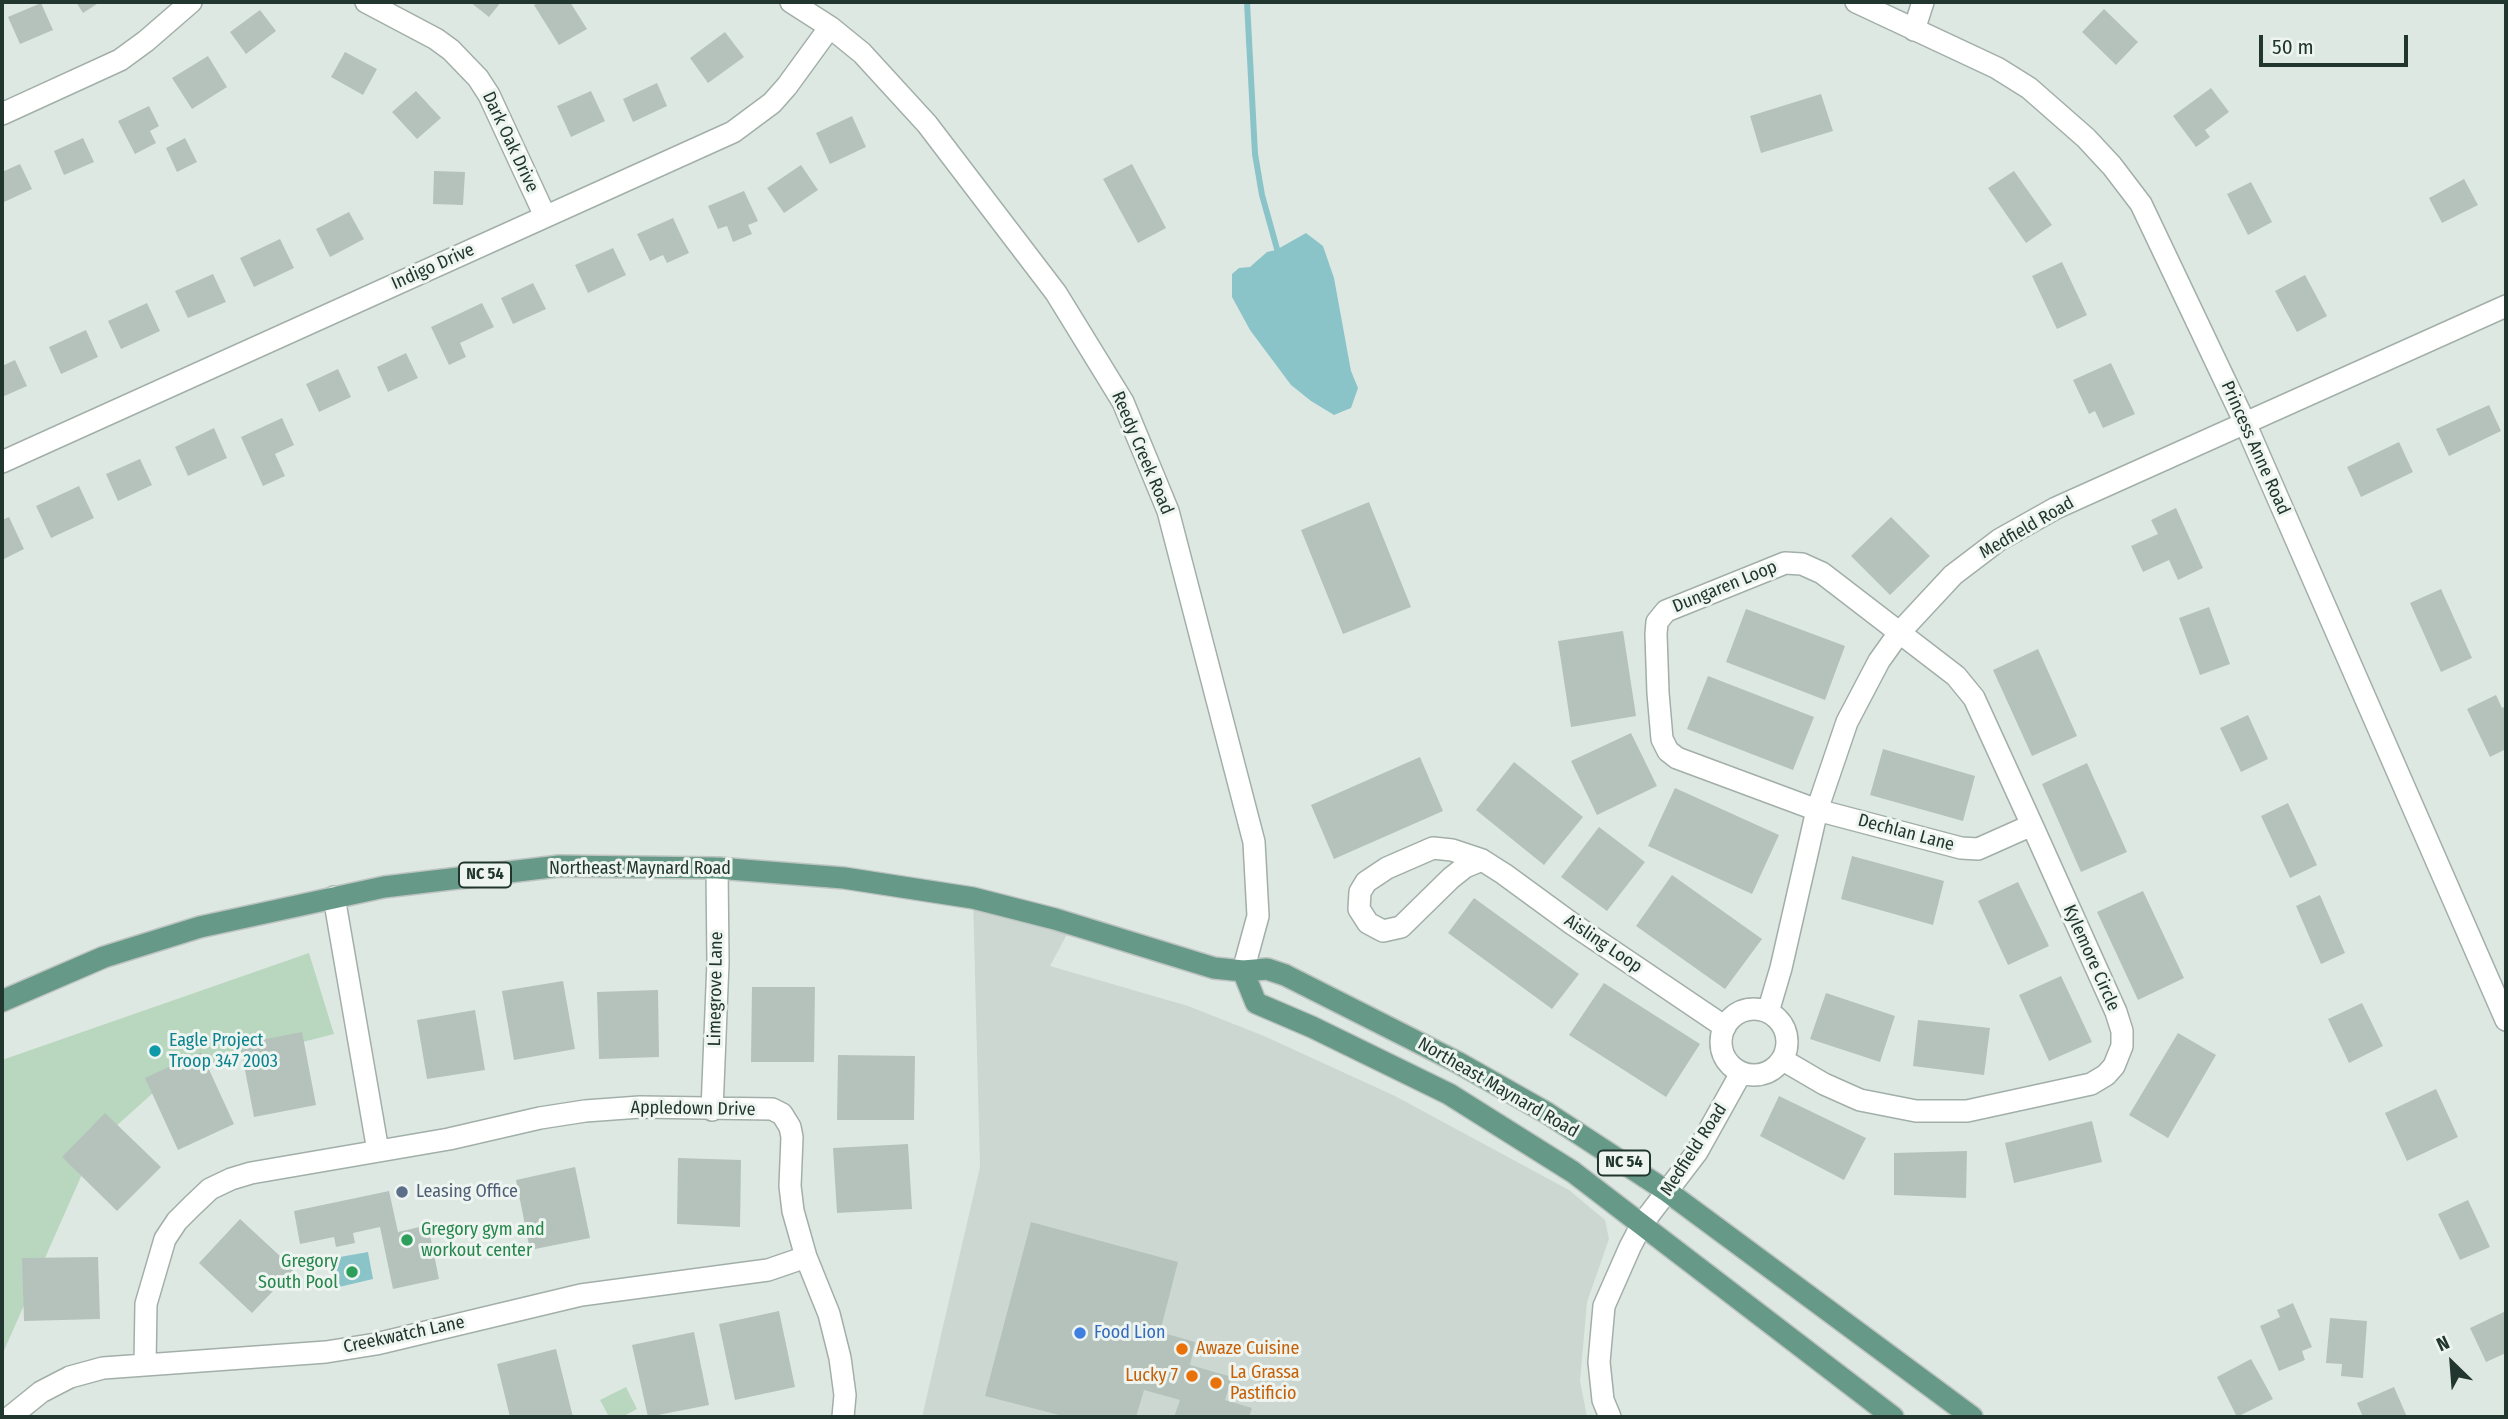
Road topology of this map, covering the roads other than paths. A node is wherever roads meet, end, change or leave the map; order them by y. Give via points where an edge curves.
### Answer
1 (191, 2) edge
2 (366, 2) edge
3 (791, 2) edge
4 (1856, 2) edge
5 (1923, 2) edge
6 (830, 27) junction
7 (1914, 30) junction
8 (2, 114) edge
9 (545, 216) junction
10 (2506, 306) edge
11 (2245, 423) junction
12 (2, 462) edge
13 (1899, 634) junction
14 (1817, 810) junction
15 (2032, 825) junction
16 (1482, 860) junction
17 (717, 868) junction
18 (334, 897) junction
19 (1243, 971) junction
20 (2, 1001) edge
21 (1768, 1012) junction
22 (2506, 1020) edge
23 (1725, 1027) junction
24 (1783, 1060) junction
25 (1741, 1073) junction
26 (712, 1110) junction
27 (378, 1151) junction
28 (1668, 1192) junction
29 (1642, 1224) junction
30 (806, 1257) junction
31 (145, 1364) junction
32 (10, 1417) edge
33 (843, 1417) edge
34 (1610, 1417) edge
35 (1894, 1417) edge
36 (1972, 1417) edge

1 - 8 street via 120,61
2 - 9 street, Dark Oak Drive via 436,39 478,78
3 - 6 street, Reedy Creek Road
4 - 7 street, Princess Anne Road
5 - 7 street
6 - 9 street, Indigo Drive via 772,103 733,132
6 - 19 street, Reedy Creek Road via 862,53 927,124 1056,293 1138,434 1168,511 1254,842 1258,916
7 - 11 street, Princess Anne Road via 2029,88 2112,166 2141,204
9 - 12 street, Indigo Drive
10 - 11 street, Medfield Road
11 - 13 street, Medfield Road via 2056,508 1999,540 1953,575
11 - 22 street, Princess Anne Road
13 - 14 street, Medfield Road via 1852,711
13 - 14 street, Dungaren Loop via 1813,568 1785,563 1666,611 1657,622 1659,704 1662,739 1668,751
13 - 15 street, Kylemore Circle via 1956,677 1974,698
14 - 15 street, Dechlan Lane via 1978,849
14 - 21 street, Medfield Road
15 - 24 street, Kylemore Circle via 2122,1031 2120,1057 2106,1075 2091,1084 2036,1097 1943,1113 1860,1100
16 - 16 street, Aisling Loop via 1433,848 1366,882 1359,909 1368,923 1383,931 1401,927 1451,878
16 - 23 street, Aisling Loop
17 - 18 main road, Northeast Maynard Road / NC 54 via 559,866
17 - 19 main road, Northeast Maynard Road / NC 54 via 844,878 973,898 1214,968
17 - 26 street, Limegrove Lane
18 - 20 main road, Northeast Maynard Road / NC 54 via 176,934 104,957
18 - 27 street
19 - 28 main road, Northeast Maynard Road / NC 54 via 1267,969 1285,975 1457,1062 1547,1113
19 - 29 main road, Northeast Maynard Road / NC 54 via 1256,1003 1449,1094 1573,1172
21 - 23 street via 1739,1013
21 - 24 street via 1784,1027 1788,1038
23 - 25 street via 1721,1038 1725,1058
24 - 25 street via 1769,1073
25 - 28 street, Medfield Road via 1697,1152
26 - 27 street, Appledown Drive via 640,1107 585,1111
26 - 30 street, Appledown Drive via 772,1109 787,1120 792,1136 793,1211
27 - 31 street, Appledown Drive via 251,1173 210,1189 165,1239 146,1304
28 - 29 street, Medfield Road
28 - 36 main road, Northeast Maynard Road / NC 54
29 - 34 street via 1604,1306 1599,1362
29 - 35 main road, Northeast Maynard Road / NC 54
30 - 31 street, Creekwatch Lane via 768,1270 581,1295 376,1344 326,1352
30 - 33 street, Appledown Drive via 829,1314 840,1358
31 - 32 street, Creekwatch Lane via 70,1377 41,1392

